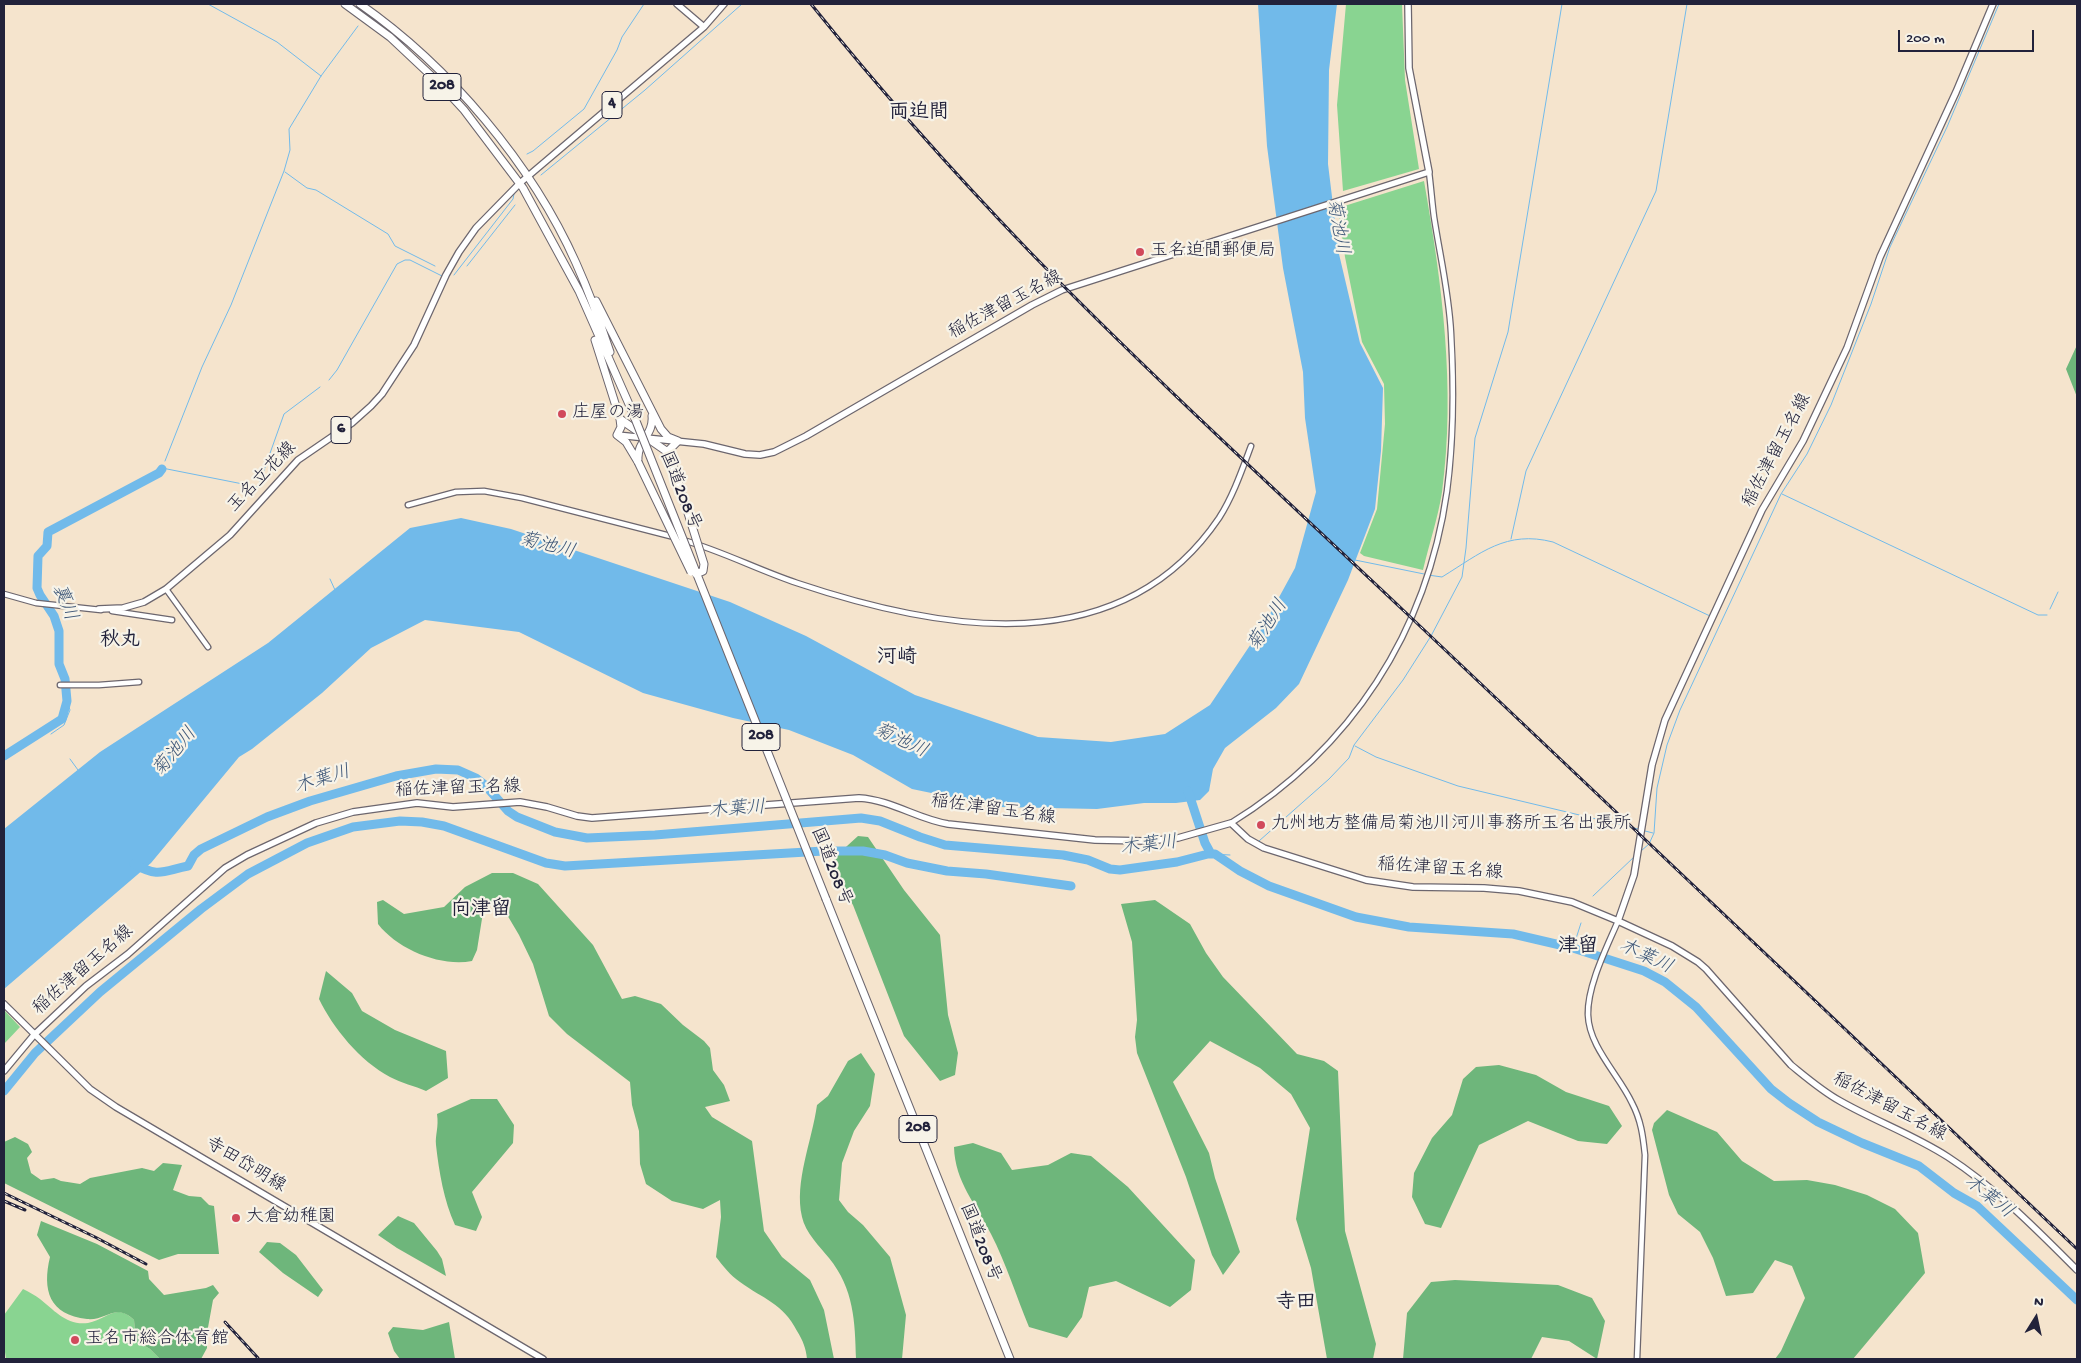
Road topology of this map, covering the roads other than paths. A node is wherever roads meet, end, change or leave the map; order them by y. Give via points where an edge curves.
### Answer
1 (345, 4) edge
2 (360, 4) edge
3 (677, 4) edge
4 (724, 4) edge
5 (1408, 4) edge
6 (1993, 4) edge
7 (704, 26) junction
8 (1430, 172) junction
9 (528, 177) junction
10 (520, 183) junction
11 (576, 263) junction
12 (570, 276) junction
13 (621, 386) junction
14 (651, 410) junction
15 (620, 419) junction
16 (617, 435) junction
17 (646, 437) junction
18 (678, 441) junction
19 (1252, 446) dead end
20 (670, 456) junction
21 (638, 462) junction
22 (408, 505) dead end
23 (696, 574) junction
24 (166, 589) junction
25 (4, 594) edge
26 (706, 601) junction
27 (99, 609) junction
28 (172, 620) dead end
29 (208, 647) dead end
30 (139, 682) dead end
31 (60, 684) dead end
32 (1230, 823) junction
33 (1618, 923) junction
34 (4, 1004) edge
35 (34, 1035) junction
36 (4, 1071) edge
37 (2077, 1270) edge
38 (543, 1359) edge
39 (1010, 1359) edge
40 (1637, 1359) edge

1 - 10 highway, 国道208号 / 208 via 390,37 440,84
2 - 9 highway, 国道208号 / 208 via 407,41 446,78 487,123
3 - 7 main road
4 - 7 main road
5 - 8 main road via 1410,68
6 - 33 main road, 稲佐津留玉名線 via 1880,257 1847,348 1803,441 1762,510 1680,685 1658,741 1634,875
7 - 9 main road, 4
8 - 18 main road, 稲佐津留玉名線 via 1062,290 774,452 745,454
8 - 32 street via 1448,296 1453,383 1447,491 1428,569 1395,651 1348,723 1294,779
9 - 10 main road, 4
9 - 11 highway, 国道208号 / 208
10 - 12 highway, 国道208号 / 208
10 - 24 main road, 玉名立花線 / 6 via 476,228 458,252 414,345 382,394 355,421 298,460 230,535
11 - 13 highway, 国道208号 / 208
11 - 14 highway
12 - 13 highway, 国道208号 / 208
12 - 15 highway via 600,351
13 - 23 highway, 国道208号 / 208, bridge
14 - 17 highway via 653,423
14 - 18 highway via 661,430
15 - 16 highway
15 - 17 highway
16 - 17 main road, 稲佐津留玉名線
16 - 21 highway via 626,442
17 - 18 main road, 稲佐津留玉名線
17 - 20 highway
17 - 21 highway via 638,449
18 - 20 highway via 672,445
19 - 22 street via 1220,517 1175,568 1146,590 1125,600 1087,613 1025,624 938,619 862,602 797,583 704,546 500,493 456,492
20 - 23 highway, bridge via 704,564 704,571
21 - 26 highway, bridge
23 - 26 highway, 国道208号 / 208, bridge
24 - 27 main road, 玉名立花線 / 6 via 144,602 123,608
24 - 29 street
25 - 27 street via 36,603
26 - 39 highway, 国道208号 / 208, bridge
27 - 28 street
30 - 31 street
32 - 33 main road, 稲佐津留玉名線 via 1248,839 1270,850 1366,880 1413,887 1519,891 1572,902
32 - 35 main road, 稲佐津留玉名線 via 1178,838 1101,840 936,822 887,802 867,798 592,818 531,803 507,802 453,807 417,803 353,812 316,823 225,868 128,954 86,986
33 - 37 main road, 稲佐津留玉名線 via 1672,946 1698,962 1805,1077 1841,1102 1949,1157 2001,1198
33 - 40 street via 1590,995 1588,1016 1595,1041 1632,1102 1642,1126 1646,1154
34 - 35 main road, 寺田岱明線
35 - 36 main road, 稲佐津留玉名線
35 - 38 main road, 寺田岱明線 via 90,1089 116,1107

